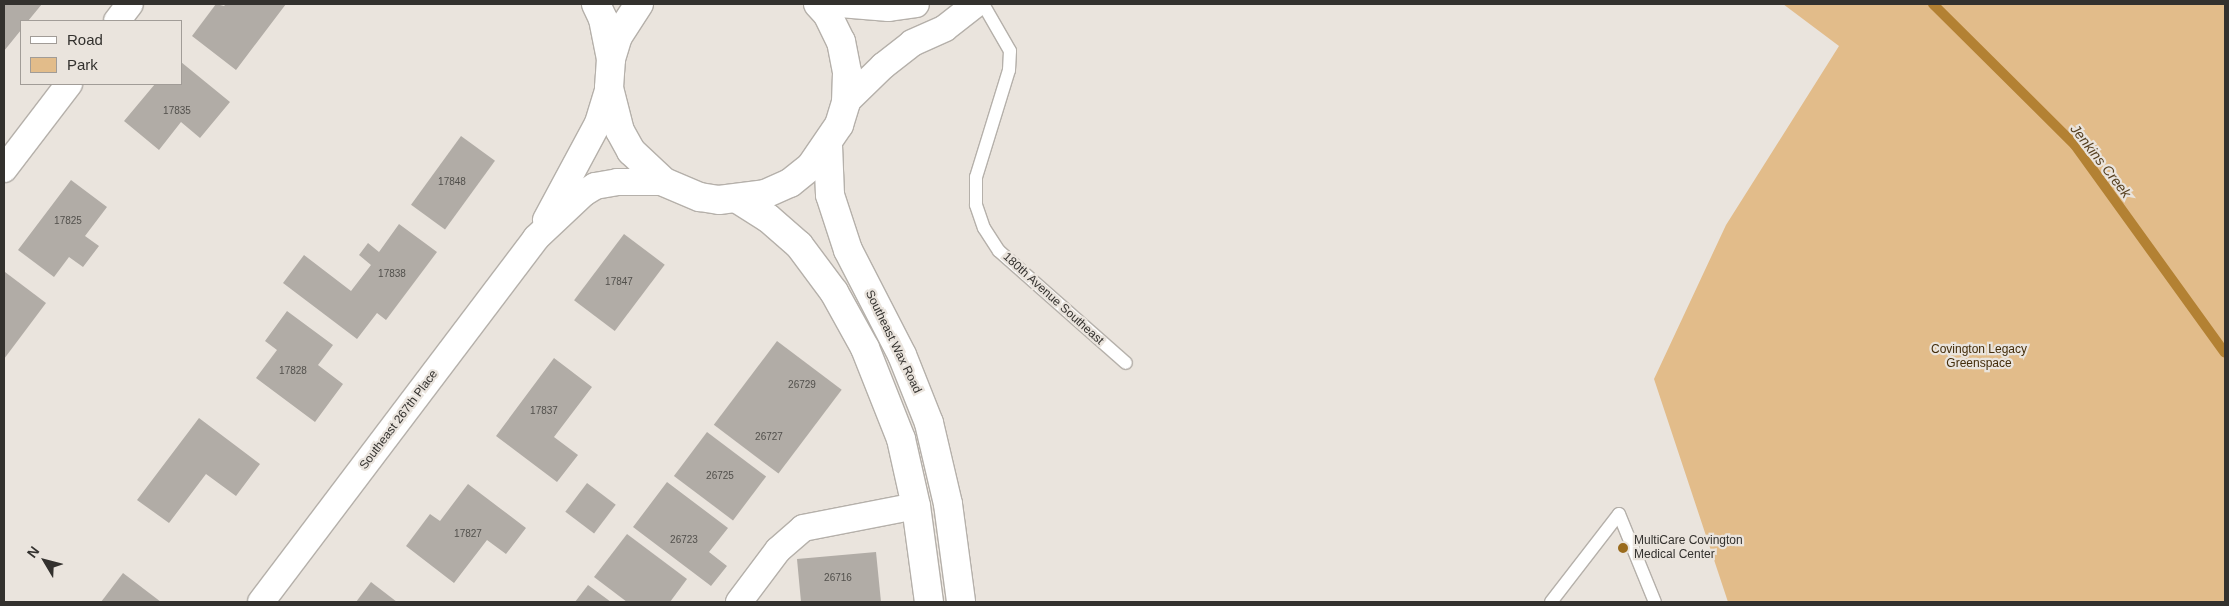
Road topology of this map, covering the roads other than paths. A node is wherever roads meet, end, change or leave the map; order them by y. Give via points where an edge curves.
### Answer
1 (130, 4) edge
2 (596, 4) edge
3 (639, 4) edge
4 (818, 4) edge
5 (840, 4) edge
6 (916, 4) edge
7 (976, 4) edge
8 (983, 4) edge
9 (118, 20) edge
10 (612, 59) junction
11 (68, 85) edge
12 (609, 88) junction
13 (846, 102) junction
14 (828, 145) junction
15 (4, 170) edge
16 (664, 182) junction
17 (739, 200) junction
18 (536, 238) junction
19 (1126, 363) dead end
20 (916, 506) junction
21 (261, 602) edge
22 (739, 602) edge
23 (929, 602) edge
24 (961, 602) edge
25 (1551, 602) edge
26 (1655, 602) edge

1 - 9 street
2 - 10 street via 603,19
3 - 10 street via 618,36
4 - 13 street via 841,42 847,72
5 - 6 street via 889,8
7 - 13 street via 945,28 912,43
8 - 19 lane, 180th Avenue Southeast via 1010,51 1008,70 976,177 976,205 984,228 999,251
10 - 12 street
11 - 15 street
12 - 16 street via 613,110 631,151
12 - 18 street, Southeast 267th Place via 598,123
13 - 14 street
14 - 17 street via 811,166 790,183 765,194
14 - 24 street, Southeast Wax Road via 830,195 839,227 902,356 929,423 948,504
16 - 17 street via 700,197
16 - 18 street, Southeast 267th Place via 617,182 595,186
17 - 20 street via 783,229 817,267 834,292 886,395 901,439
18 - 21 street, Southeast 267th Place
20 - 22 street via 803,528 778,550
20 - 23 street
25 - 26 lane via 1619,514

